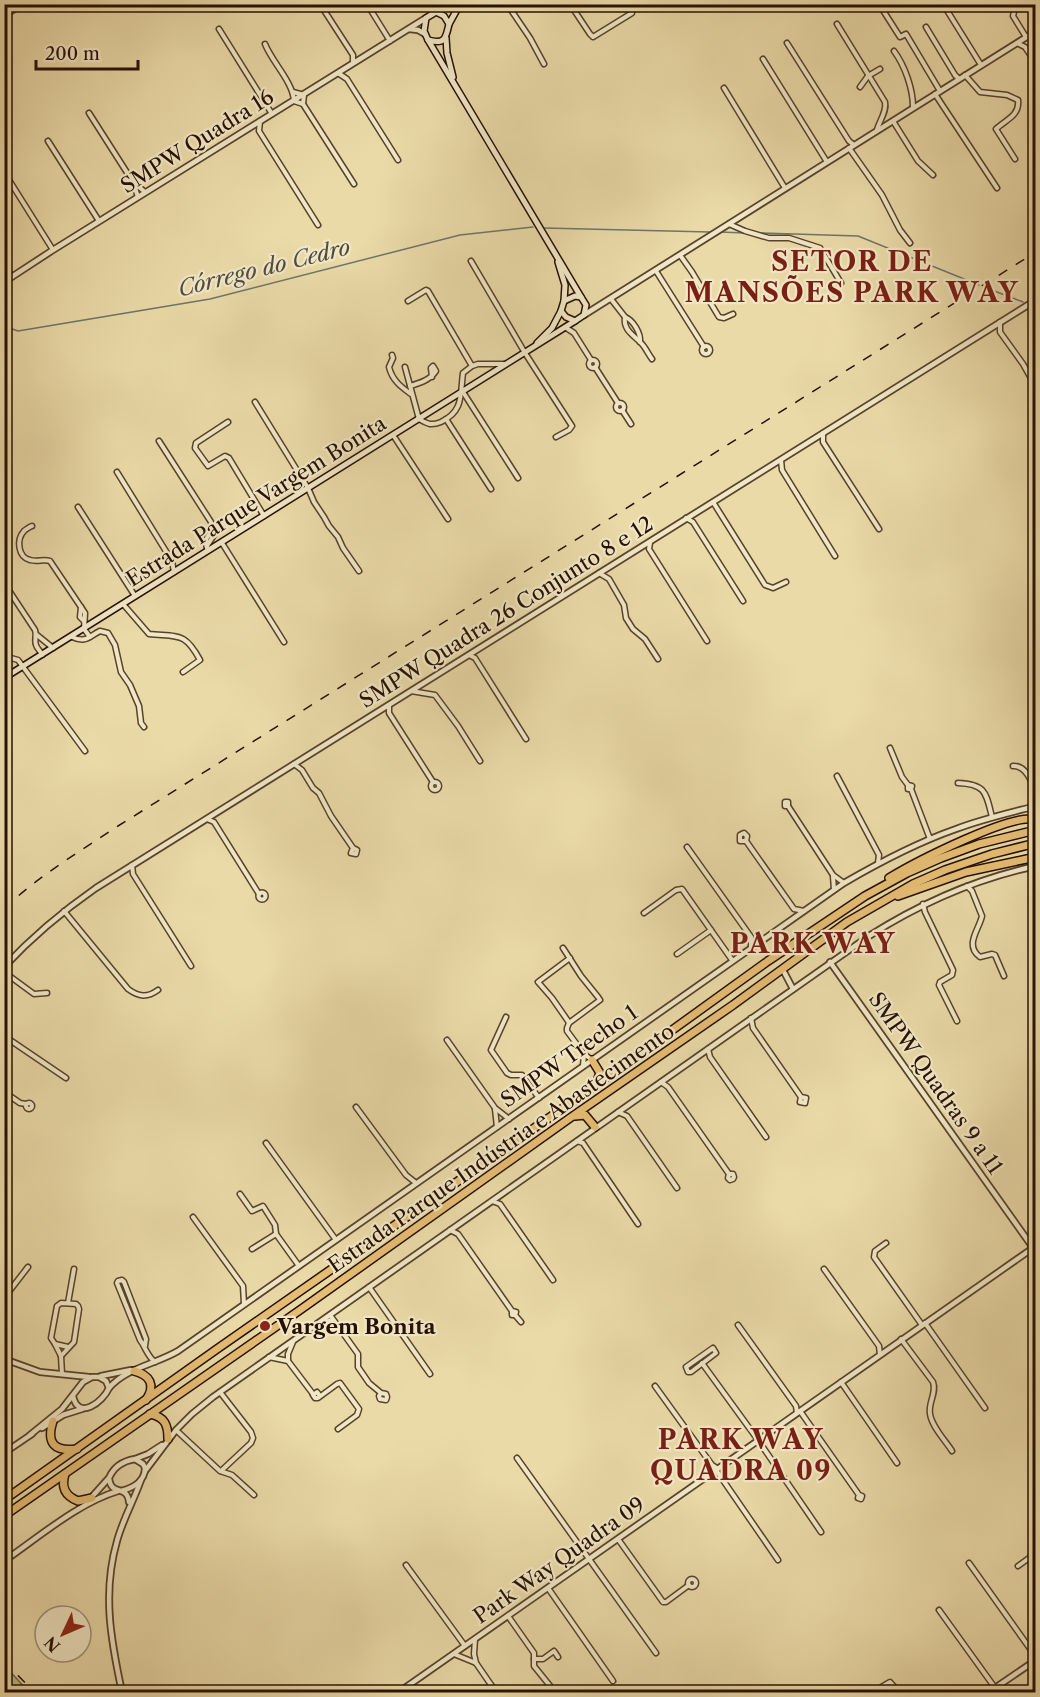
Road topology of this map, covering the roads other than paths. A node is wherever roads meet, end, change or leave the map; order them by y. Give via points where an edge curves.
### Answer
1 (320, 4) edge
2 (367, 4) edge
3 (447, 4) edge
4 (460, 4) edge
5 (507, 4) edge
6 (570, 4) edge
7 (629, 4) edge
8 (879, 4) edge
9 (943, 4) edge
10 (1016, 4) edge
11 (17, 8) dead end
12 (437, 9) edge
13 (4, 16) edge
14 (426, 18) junction
15 (449, 24) junction
16 (837, 24) dead end
17 (926, 27) dead end
18 (219, 29) dead end
19 (409, 29) junction
20 (1035, 31) edge
21 (425, 34) junction
22 (1026, 37) junction
23 (446, 38) junction
24 (428, 40) junction
25 (390, 41) junction
26 (787, 43) dead end
27 (1017, 43) junction
28 (265, 44) dead end
29 (1025, 47) junction
30 (894, 51) dead end
31 (353, 55) junction
32 (364, 57) junction
33 (764, 58) dead end
34 (1035, 63) edge
35 (353, 64) junction
36 (544, 64) dead end
37 (981, 65) junction
38 (348, 67) junction
39 (880, 69) dead end
40 (338, 73) junction
41 (965, 75) junction
42 (868, 76) junction
43 (956, 78) junction
44 (347, 79) junction
45 (456, 87) junction
46 (860, 87) dead end
47 (724, 88) dead end
48 (293, 92) junction
49 (937, 92) junction
50 (304, 95) junction
51 (913, 96) junction
52 (294, 100) junction
53 (921, 102) junction
54 (303, 104) junction
55 (913, 107) junction
56 (89, 113) dead end
57 (272, 114) junction
58 (893, 121) junction
59 (260, 122) junction
60 (249, 128) junction
61 (877, 130) junction
62 (259, 131) junction
63 (48, 141) dead end
64 (852, 143) junction
65 (848, 148) junction
66 (1015, 159) dead end
67 (398, 160) dead end
68 (826, 162) junction
69 (4, 163) edge
70 (4, 172) edge
71 (933, 175) dead end
72 (133, 182) junction
73 (354, 184) dead end
74 (785, 188) junction
75 (997, 188) dead end
76 (145, 192) junction
77 (138, 197) junction
78 (99, 221) junction
79 (729, 224) junction
80 (318, 225) dead end
81 (910, 243) dead end
82 (53, 250) junction
83 (555, 252) junction
84 (680, 255) junction
85 (471, 261) dead end
86 (4, 264) edge
87 (656, 270) junction
88 (12, 277) junction
89 (4, 282) edge
90 (841, 283) dead end
91 (582, 297) junction
92 (611, 299) junction
93 (1035, 300) edge
94 (408, 301) dead end
95 (564, 301) junction
96 (602, 304) junction
97 (586, 305) junction
98 (1028, 305) junction
99 (1035, 306) edge
100 (561, 311) junction
101 (733, 314) dead end
102 (584, 315) junction
103 (625, 317) junction
104 (574, 322) junction
105 (1000, 322) junction
106 (565, 327) junction
107 (990, 328) junction
108 (1000, 332) junction
109 (574, 333) junction
110 (640, 342) junction
111 (704, 347) dead end
112 (524, 353) junction
113 (392, 355) dead end
114 (652, 359) dead end
115 (506, 364) junction
116 (472, 366) junction
117 (405, 367) dead end
118 (432, 377) dead end
119 (410, 386) junction
120 (1035, 387) edge
121 (462, 392) junction
122 (412, 394) junction
123 (255, 402) dead end
124 (419, 419) junction
125 (446, 419) junction
126 (228, 422) dead end
127 (631, 424) dead end
128 (823, 433) junction
129 (393, 435) junction
130 (556, 437) dead end
131 (815, 438) junction
132 (159, 441) dead end
133 (824, 442) junction
134 (781, 459) junction
135 (771, 465) junction
136 (782, 470) junction
137 (117, 472) dead end
138 (518, 478) dead end
139 (308, 488) junction
140 (491, 489) dead end
141 (713, 502) junction
142 (78, 507) dead end
143 (693, 514) junction
144 (264, 516) junction
145 (687, 518) junction
146 (447, 519) dead end
147 (693, 522) junction
148 (32, 525) dead end
149 (879, 530) dead end
150 (222, 543) junction
151 (647, 546) junction
152 (207, 549) junction
153 (835, 555) dead end
154 (172, 561) junction
155 (182, 567) junction
156 (606, 568) junction
157 (359, 571) dead end
158 (174, 572) junction
159 (599, 573) junction
160 (608, 577) junction
161 (786, 582) dead end
162 (4, 583) edge
163 (135, 596) junction
164 (743, 601) dead end
165 (123, 604) junction
166 (84, 629) junction
167 (37, 635) junction
168 (72, 637) junction
169 (90, 637) junction
170 (43, 641) junction
171 (707, 641) dead end
172 (284, 642) dead end
173 (53, 648) junction
174 (476, 650) junction
175 (42, 653) junction
176 (469, 655) junction
177 (475, 658) junction
178 (658, 659) dead end
179 (4, 660) edge
180 (23, 666) junction
181 (183, 672) dead end
182 (6, 678) edge
183 (411, 691) junction
184 (388, 705) junction
185 (382, 709) junction
186 (388, 712) junction
187 (144, 727) dead end
188 (526, 739) dead end
189 (890, 748) dead end
190 (85, 751) dead end
191 (301, 760) junction
192 (480, 761) dead end
193 (294, 764) junction
194 (1013, 766) dead end
195 (301, 768) junction
196 (837, 776) dead end
197 (433, 782) dead end
198 (958, 783) dead end
199 (1035, 795) edge
200 (788, 806) dead end
201 (1035, 806) edge
202 (215, 813) junction
203 (992, 817) junction
204 (207, 819) junction
205 (1032, 819) edge
206 (214, 821) junction
207 (1035, 830) edge
208 (930, 839) junction
209 (746, 841) dead end
210 (1035, 843) edge
211 (687, 847) dead end
212 (353, 848) dead end
213 (879, 855) junction
214 (1035, 857) edge
215 (886, 859) junction
216 (878, 863) junction
217 (132, 864) junction
218 (1035, 866) edge
219 (124, 869) junction
220 (133, 874) junction
221 (833, 875) junction
222 (844, 883) junction
223 (973, 883) junction
224 (967, 886) junction
225 (834, 890) junction
226 (972, 891) junction
227 (259, 894) dead end
228 (865, 896) junction
229 (886, 898) junction
230 (1035, 901) edge
231 (921, 906) junction
232 (794, 909) junction
233 (1035, 909) edge
234 (64, 911) junction
235 (804, 911) junction
236 (644, 913) dead end
237 (791, 920) junction
238 (711, 930) junction
239 (752, 938) junction
240 (760, 941) junction
241 (752, 947) junction
242 (563, 948) dead end
243 (677, 954) dead end
244 (570, 958) junction
245 (732, 960) junction
246 (830, 962) junction
247 (191, 966) dead end
248 (4, 967) edge
249 (783, 970) junction
250 (4, 972) edge
251 (1004, 976) dead end
252 (792, 989) junction
253 (158, 990) dead end
254 (46, 993) dead end
255 (506, 1017) dead end
256 (751, 1018) junction
257 (957, 1021) dead end
258 (570, 1023) junction
259 (742, 1024) junction
260 (753, 1028) junction
261 (4, 1036) edge
262 (447, 1040) dead end
263 (708, 1048) junction
264 (702, 1053) junction
265 (584, 1054) junction
266 (710, 1057) junction
267 (593, 1060) junction
268 (583, 1066) junction
269 (615, 1071) junction
270 (666, 1077) junction
271 (66, 1078) dead end
272 (661, 1082) junction
273 (596, 1084) junction
274 (668, 1087) junction
275 (4, 1092) edge
276 (801, 1097) dead end
277 (538, 1098) junction
278 (596, 1099) junction
279 (26, 1104) dead end
280 (627, 1105) junction
281 (357, 1107) dead end
282 (495, 1108) junction
283 (617, 1112) junction
284 (627, 1116) junction
285 (570, 1118) junction
286 (509, 1119) junction
287 (596, 1126) junction
288 (498, 1127) junction
289 (583, 1136) junction
290 (766, 1137) dead end
291 (577, 1141) junction
292 (266, 1143) dead end
293 (583, 1143) junction
294 (729, 1174) dead end
295 (408, 1178) junction
296 (416, 1183) junction
297 (411, 1187) junction
298 (677, 1188) dead end
299 (240, 1194) dead end
300 (499, 1195) junction
301 (492, 1200) junction
302 (500, 1204) junction
303 (193, 1216) dead end
304 (638, 1224) dead end
305 (456, 1226) junction
306 (450, 1230) junction
307 (458, 1233) junction
308 (276, 1234) junction
309 (336, 1240) junction
310 (886, 1243) dead end
311 (252, 1249) dead end
312 (1034, 1250) edge
313 (28, 1266) dead end
314 (299, 1267) junction
315 (74, 1269) dead end
316 (824, 1269) dead end
317 (553, 1280) dead end
318 (369, 1287) junction
319 (4, 1298) edge
320 (130, 1298) junction
321 (124, 1301) junction
322 (68, 1303) junction
323 (244, 1305) junction
324 (330, 1314) junction
325 (137, 1316) junction
326 (131, 1318) junction
327 (334, 1320) junction
328 (521, 1322) dead end
329 (923, 1324) junction
330 (315, 1325) junction
331 (738, 1325) dead end
332 (144, 1335) junction
333 (138, 1337) junction
334 (294, 1339) junction
335 (902, 1339) junction
336 (55, 1344) junction
337 (144, 1346) junction
338 (879, 1346) junction
339 (68, 1347) junction
340 (887, 1350) junction
341 (880, 1355) junction
342 (61, 1356) junction
343 (149, 1358) junction
344 (269, 1358) junction
345 (4, 1359) edge
346 (288, 1361) junction
347 (156, 1362) junction
348 (702, 1364) junction
349 (139, 1369) junction
350 (430, 1374) dead end
351 (61, 1375) junction
352 (92, 1377) junction
353 (99, 1377) junction
354 (841, 1381) junction
355 (74, 1384) junction
356 (655, 1386) dead end
357 (109, 1388) junction
358 (220, 1392) junction
359 (381, 1393) dead end
360 (73, 1396) junction
361 (143, 1403) junction
362 (86, 1408) junction
363 (985, 1408) dead end
364 (799, 1409) junction
365 (150, 1413) junction
366 (53, 1421) junction
367 (176, 1430) junction
368 (338, 1430) dead end
369 (30, 1435) junction
370 (167, 1440) junction
371 (758, 1440) junction
372 (79, 1448) junction
373 (952, 1451) dead end
374 (4, 1453) edge
375 (517, 1458) dead end
376 (135, 1459) junction
377 (897, 1463) dead end
378 (716, 1470) junction
379 (145, 1471) junction
380 (221, 1472) junction
381 (65, 1473) junction
382 (109, 1478) junction
383 (141, 1480) junction
384 (120, 1491) junction
385 (254, 1495) dead end
386 (859, 1495) dead end
387 (92, 1498) junction
388 (4, 1500) edge
389 (84, 1505) junction
390 (129, 1505) junction
391 (4, 1516) edge
392 (821, 1532) dead end
393 (618, 1539) junction
394 (1033, 1555) edge
395 (590, 1558) junction
396 (778, 1560) dead end
397 (4, 1561) edge
398 (1035, 1562) edge
399 (969, 1563) dead end
400 (406, 1565) dead end
401 (1017, 1566) dead end
402 (689, 1586) dead end
403 (548, 1588) junction
404 (939, 1610) dead end
405 (508, 1616) junction
406 (475, 1639) junction
407 (465, 1646) junction
408 (656, 1653) dead end
409 (454, 1654) junction
410 (474, 1654) junction
411 (558, 1657) dead end
412 (468, 1659) junction
413 (534, 1659) junction
414 (1035, 1660) edge
415 (476, 1664) junction
416 (613, 1681) dead end
417 (996, 1690) edge
418 (122, 1692) edge
419 (399, 1692) edge
420 (496, 1692) edge
421 (555, 1692) edge
422 (873, 1692) edge
423 (899, 1692) edge
424 (989, 1692) edge

1 - 31 street
2 - 25 street
3 - 12 main road
4 - 15 main road
5 - 36 street
6 - 7 street via 593,37 632,13
8 - 49 street via 900,37 906,33
9 - 37 street
10 - 22 street via 1013,16
11 - 13 street
12 - 14 main road
12 - 15 main road
14 - 19 street, SMPW Quadra 16
14 - 21 main road
15 - 23 main road
16 - 42 street
17 - 43 street
18 - 57 street
19 - 21 street
19 - 25 street, SMPW Quadra 16
20 - 22 street
21 - 24 main road
22 - 27 street
22 - 29 street
23 - 24 main road via 438,42
23 - 45 main road
24 - 45 main road
25 - 32 street, SMPW Quadra 16
26 - 64 street
27 - 29 street
27 - 37 street
28 - 48 street
29 - 34 street
30 - 51 street via 904,66
31 - 32 street
31 - 35 street
32 - 35 street, SMPW Quadra 16
33 - 68 street
35 - 38 street, SMPW Quadra 16
37 - 41 street
38 - 40 street, SMPW Quadra 16
38 - 44 street
39 - 42 street
40 - 44 street
40 - 50 street, SMPW Quadra 16
41 - 43 street
41 - 66 street via 980,92 1018,100 1015,114 996,129
42 - 46 street
42 - 61 street via 886,104
43 - 49 street
44 - 67 street
45 - 83 main road
47 - 74 street
48 - 50 street
48 - 52 street
49 - 53 street
49 - 75 street
50 - 52 street, SMPW Quadra 16
50 - 54 street
51 - 53 street
51 - 55 street
52 - 54 street
52 - 57 street, SMPW Quadra 16
53 - 55 street
54 - 73 street
55 - 58 street
56 - 72 street
57 - 59 street, SMPW Quadra 16
58 - 61 street
58 - 71 street via 918,161
59 - 60 street, SMPW Quadra 16
59 - 62 street
60 - 62 street
60 - 76 street, SMPW Quadra 16
61 - 64 street
62 - 80 street
63 - 78 street
64 - 65 street
65 - 68 street
65 - 81 street
68 - 74 street
69 - 70 street
70 - 82 street
72 - 76 street
72 - 77 street
74 - 79 street
76 - 77 street, SMPW Quadra 16
77 - 78 street, SMPW Quadra 16
78 - 82 street, SMPW Quadra 16
79 - 84 street
79 - 90 street via 820,248
82 - 88 street, SMPW Quadra 16
83 - 91 main road
83 - 95 main road via 564,278
84 - 87 street
84 - 101 street via 719,317
85 - 112 street
86 - 88 street
87 - 92 street
87 - 111 street
88 - 89 street, SMPW Quadra 16
91 - 95 main road
91 - 97 main road
92 - 96 street
92 - 103 street
93 - 98 street, SMPW Quadra 26 Conjunto 8 e 12
94 - 116 street via 428,291
95 - 100 main road
96 - 97 street
96 - 102 street
97 - 102 main road
98 - 99 street
98 - 105 street, SMPW Quadra 26 Conjunto 8 e 12
100 - 104 main road
100 - 112 main road, Estrada Parque Vargem Bonita via 552,328
102 - 104 main road
103 - 110 street via 627,329
103 - 110 street via 637,330
104 - 106 main road, Estrada Parque Vargem Bonita
104 - 109 street
105 - 107 street, SMPW Quadra 26 Conjunto 8 e 12
105 - 108 street
106 - 109 street
106 - 112 main road, Estrada Parque Vargem Bonita
107 - 108 street
107 - 128 street, SMPW Quadra 26 Conjunto 8 e 12
108 - 120 street
109 - 127 street via 591,360 591,368 595,367 618,403 624,405 622,410
110 - 114 street
112 - 115 main road, Estrada Parque Vargem Bonita
112 - 130 street via 572,426
113 - 122 street via 390,373
115 - 116 street
115 - 121 main road, Estrada Parque Vargem Bonita
116 - 121 street via 463,373
117 - 119 street
118 - 119 street
119 - 122 street
121 - 124 main road, Estrada Parque Vargem Bonita
121 - 125 street via 457,409
121 - 138 street
122 - 124 street
123 - 139 street
124 - 125 street via 429,425
124 - 129 main road, Estrada Parque Vargem Bonita
125 - 140 street
126 - 144 street via 196,443 195,448 207,466 225,456 229,458
128 - 131 street, SMPW Quadra 26 Conjunto 8 e 12
128 - 133 street
129 - 139 main road, Estrada Parque Vargem Bonita
129 - 146 street
131 - 133 street
131 - 134 street, SMPW Quadra 26 Conjunto 8 e 12
132 - 152 street via 211,522 213,528 205,541
133 - 149 street
134 - 135 street, SMPW Quadra 26 Conjunto 8 e 12
134 - 136 street
135 - 136 street
135 - 141 street, SMPW Quadra 26 Conjunto 8 e 12
136 - 153 street
137 - 154 street
139 - 144 main road, Estrada Parque Vargem Bonita
139 - 157 street
141 - 143 street, SMPW Quadra 26 Conjunto 8 e 12
141 - 161 street via 765,585 774,588
142 - 163 street
143 - 145 street, SMPW Quadra 26 Conjunto 8 e 12
143 - 147 street
144 - 150 main road, Estrada Parque Vargem Bonita
145 - 147 street
145 - 151 street, SMPW Quadra 26 Conjunto 8 e 12
147 - 164 street
148 - 166 street via 21,537 21,553 32,561 50,561 81,607
150 - 152 main road, Estrada Parque Vargem Bonita
150 - 172 street
151 - 156 street, SMPW Quadra 26 Conjunto 8 e 12
151 - 171 street
152 - 155 main road, Estrada Parque Vargem Bonita
154 - 155 street
154 - 158 street
155 - 158 main road, Estrada Parque Vargem Bonita
156 - 159 street, SMPW Quadra 26 Conjunto 8 e 12
156 - 160 street
158 - 163 main road, Estrada Parque Vargem Bonita
159 - 160 street
159 - 174 street, SMPW Quadra 26 Conjunto 8 e 12
160 - 178 street via 623,603 626,618
162 - 167 street
163 - 165 main road, Estrada Parque Vargem Bonita
165 - 166 main road, Estrada Parque Vargem Bonita
165 - 181 street via 149,634 185,639 192,646 200,660
166 - 168 main road, Estrada Parque Vargem Bonita
166 - 169 street
167 - 170 street
167 - 175 street via 36,647
168 - 169 street
168 - 173 main road, Estrada Parque Vargem Bonita
169 - 187 street via 100,631 108,633
170 - 173 street
170 - 175 street
173 - 175 main road, Estrada Parque Vargem Bonita
174 - 176 street, SMPW Quadra 26 Conjunto 8 e 12
174 - 177 street
175 - 180 main road, Estrada Parque Vargem Bonita
176 - 177 street
176 - 183 street, SMPW Quadra 26 Conjunto 8 e 12
177 - 188 street
179 - 180 street via 16,658
180 - 182 main road, Estrada Parque Vargem Bonita
180 - 190 street
183 - 184 street, SMPW Quadra 26 Conjunto 8 e 12
183 - 192 street via 435,695
184 - 185 street, SMPW Quadra 26 Conjunto 8 e 12
184 - 186 street
185 - 186 street
185 - 191 street, SMPW Quadra 26 Conjunto 8 e 12
186 - 197 street
189 - 208 street
191 - 193 street, SMPW Quadra 26 Conjunto 8 e 12
191 - 195 street
193 - 195 street
193 - 202 street, SMPW Quadra 26 Conjunto 8 e 12
194 - 199 street via 1022,768
195 - 212 street
196 - 213 street
198 - 203 street via 973,783 981,789
200 - 221 street
201 - 203 street, SMPW Trecho 1
202 - 204 street, SMPW Quadra 26 Conjunto 8 e 12
202 - 206 street
203 - 208 street, SMPW Trecho 1
204 - 206 street
204 - 217 street, SMPW Quadra 26 Conjunto 8 e 12
205 - 228 highway via 1006,824 946,848 889,878
206 - 227 street
207 - 228 highway, Estrada Parque Indústria e Abastecimento via 941,858
208 - 215 street, SMPW Trecho 1
209 - 232 street
210 - 229 highway, Estrada Parque Indústria e Abastecimento via 945,870
211 - 239 street
213 - 215 street
213 - 216 street
214 - 229 highway via 966,872
215 - 216 street, SMPW Trecho 1
216 - 222 street, SMPW Trecho 1
217 - 219 street, SMPW Quadra 26 Conjunto 8 e 12
217 - 220 street
218 - 223 street
219 - 220 street
219 - 234 street, SMPW Quadra 26 Conjunto 8 e 12
220 - 247 street
221 - 222 street
221 - 225 street
222 - 225 street, SMPW Trecho 1
223 - 224 street
223 - 226 street
224 - 226 street
224 - 231 street
225 - 235 street, SMPW Trecho 1
226 - 251 street via 982,916 972,943 974,951 980,957 995,955
228 - 269 highway, Estrada Parque Indústria e Abastecimento
229 - 249 highway, Estrada Parque Indústria e Abastecimento
230 - 233 street
231 - 246 street
231 - 257 street via 953,970 939,985
232 - 235 street
232 - 237 street
234 - 248 street, SMPW Quadra 26 Conjunto 8 e 12
234 - 253 street via 128,989 142,996
235 - 237 street, SMPW Trecho 1
236 - 238 street via 676,890 682,890
237 - 240 street, SMPW Trecho 1
238 - 243 street
238 - 245 street
239 - 240 street
239 - 241 street
240 - 241 street, SMPW Trecho 1
241 - 245 street, SMPW Trecho 1
242 - 244 street
244 - 258 street via 600,1000
244 - 258 street via 538,982
245 - 267 street, SMPW Trecho 1
246 - 252 street
246 - 312 street, SMPW Quadras 9 a 11
249 - 252 street
249 - 278 highway, Estrada Parque Indústria e Abastecimento
250 - 254 street via 34,994
252 - 256 street
255 - 277 street via 491,1050 507,1073 522,1075
256 - 259 street
256 - 260 street
258 - 265 street via 567,1031
259 - 260 street
259 - 263 street
260 - 276 street
261 - 271 street
262 - 282 street
263 - 264 street
263 - 266 street
264 - 266 street
264 - 270 street
265 - 267 street
265 - 268 street
266 - 290 street
267 - 268 street, SMPW Trecho 1
267 - 269 highway via 603,1070
267 - 273 highway via 600,1073
268 - 277 street, SMPW Trecho 1
269 - 273 highway, Estrada Parque Indústria e Abastecimento
270 - 272 street
270 - 274 street
272 - 274 street
272 - 280 street
273 - 361 highway, Estrada Parque Indústria e Abastecimento
274 - 294 street
275 - 279 street
277 - 286 street, SMPW Trecho 1
278 - 285 highway, Estrada Parque Indústria e Abastecimento
278 - 287 highway via 590,1113
280 - 283 street
280 - 284 street
281 - 295 street
282 - 286 street
282 - 288 street
283 - 284 street
283 - 287 street
284 - 298 street
285 - 287 highway via 585,1115
285 - 365 highway, Estrada Parque Indústria e Abastecimento
286 - 288 street, SMPW Trecho 1
287 - 289 street
288 - 296 street, SMPW Trecho 1
289 - 291 street
289 - 293 street
291 - 293 street
291 - 300 street
292 - 309 street
293 - 304 street
295 - 296 street
295 - 297 street
296 - 297 street, SMPW Trecho 1
297 - 309 street, SMPW Trecho 1
299 - 308 street via 252,1211 263,1206
300 - 301 street
300 - 302 street
301 - 302 street
301 - 305 street
302 - 317 street
303 - 323 street via 243,1286
305 - 306 street
305 - 307 street
306 - 307 street
306 - 318 street
307 - 328 street via 512,1315
308 - 311 street
308 - 314 street
309 - 314 street, SMPW Trecho 1
310 - 329 street via 875,1251 874,1257
312 - 329 street, Park Way Quadra 09
313 - 319 street
314 - 323 street, SMPW Trecho 1
315 - 322 street
316 - 338 street
318 - 324 street
318 - 350 street
320 - 321 street
320 - 321 street via 123,1280 118,1281
320 - 325 street
321 - 326 street
322 - 336 street via 57,1306 51,1338
322 - 339 street via 77,1305 79,1310 74,1342
323 - 347 street, SMPW Trecho 1
324 - 327 street
324 - 330 street
325 - 326 street
325 - 332 street
326 - 333 street
327 - 330 street
327 - 359 street via 358,1354 358,1368
329 - 335 street, Park Way Quadra 09
329 - 363 street
330 - 334 street
331 - 364 street
332 - 333 street
332 - 337 street
333 - 337 street
334 - 344 street
334 - 346 street
335 - 340 street, Park Way Quadra 09
335 - 373 street via 933,1382 930,1417
336 - 339 street
336 - 342 street
337 - 343 street
338 - 340 street
338 - 341 street
339 - 342 street
340 - 341 street, Park Way Quadra 09
341 - 354 street, Park Way Quadra 09
342 - 351 street
343 - 347 street
343 - 349 street
344 - 346 street
344 - 358 street
345 - 351 street
346 - 368 street via 313,1395 316,1392 320,1396 340,1383 359,1409
347 - 349 street, SMPW Trecho 1
348 - 348 street via 690,1373 686,1370 714,1348 717,1353
348 - 371 street
349 - 353 street
349 - 357 street via 119,1378
349 - 361 highway via 150,1382 151,1390
351 - 352 street
351 - 355 street
352 - 353 street
352 - 355 street
353 - 357 street
354 - 364 street, Park Way Quadra 09
354 - 377 street
355 - 360 street
356 - 378 street
357 - 362 street via 102,1400
358 - 367 street
358 - 380 street via 253,1438
360 - 362 street via 75,1403
360 - 369 street
361 - 372 highway, Estrada Parque Indústria e Abastecimento
362 - 366 street
364 - 371 street, Park Way Quadra 09
364 - 386 street
365 - 370 highway via 165,1421
365 - 381 highway, Estrada Parque Indústria e Abastecimento
366 - 369 street
366 - 372 highway via 53,1444 65,1450
367 - 370 street
367 - 380 street
369 - 374 street
370 - 376 street
370 - 379 street
371 - 378 street, Park Way Quadra 09
371 - 392 street
372 - 388 highway, Estrada Parque Indústria e Abastecimento
375 - 395 street
376 - 379 street
376 - 382 street via 117,1466
378 - 393 street, Park Way Quadra 09
378 - 396 street
379 - 383 street
380 - 385 street via 232,1475
381 - 387 highway via 63,1485 68,1495 78,1501
381 - 391 highway, Estrada Parque Indústria e Abastecimento
382 - 384 street via 111,1487
382 - 387 street
383 - 384 street
383 - 390 street
384 - 389 street
384 - 390 street via 129,1497
387 - 389 street
389 - 397 street
390 - 418 street via 113,1557 109,1601
393 - 395 street, Park Way Quadra 09
393 - 402 street via 663,1602
394 - 398 street
394 - 401 street
395 - 403 street, Park Way Quadra 09
395 - 408 street
399 - 414 street
400 - 407 street
403 - 405 street, Park Way Quadra 09
403 - 416 street
404 - 417 street
405 - 406 street, Park Way Quadra 09
405 - 413 street
406 - 407 street, Park Way Quadra 09
406 - 410 street
407 - 409 street, Park Way Quadra 09
409 - 412 street
409 - 419 street, Park Way Quadra 09
410 - 412 street
410 - 415 street
411 - 413 street via 554,1651 540,1660
412 - 415 street
413 - 421 street via 535,1668
414 - 417 street
415 - 420 street
417 - 424 street
422 - 423 street via 890,1682

